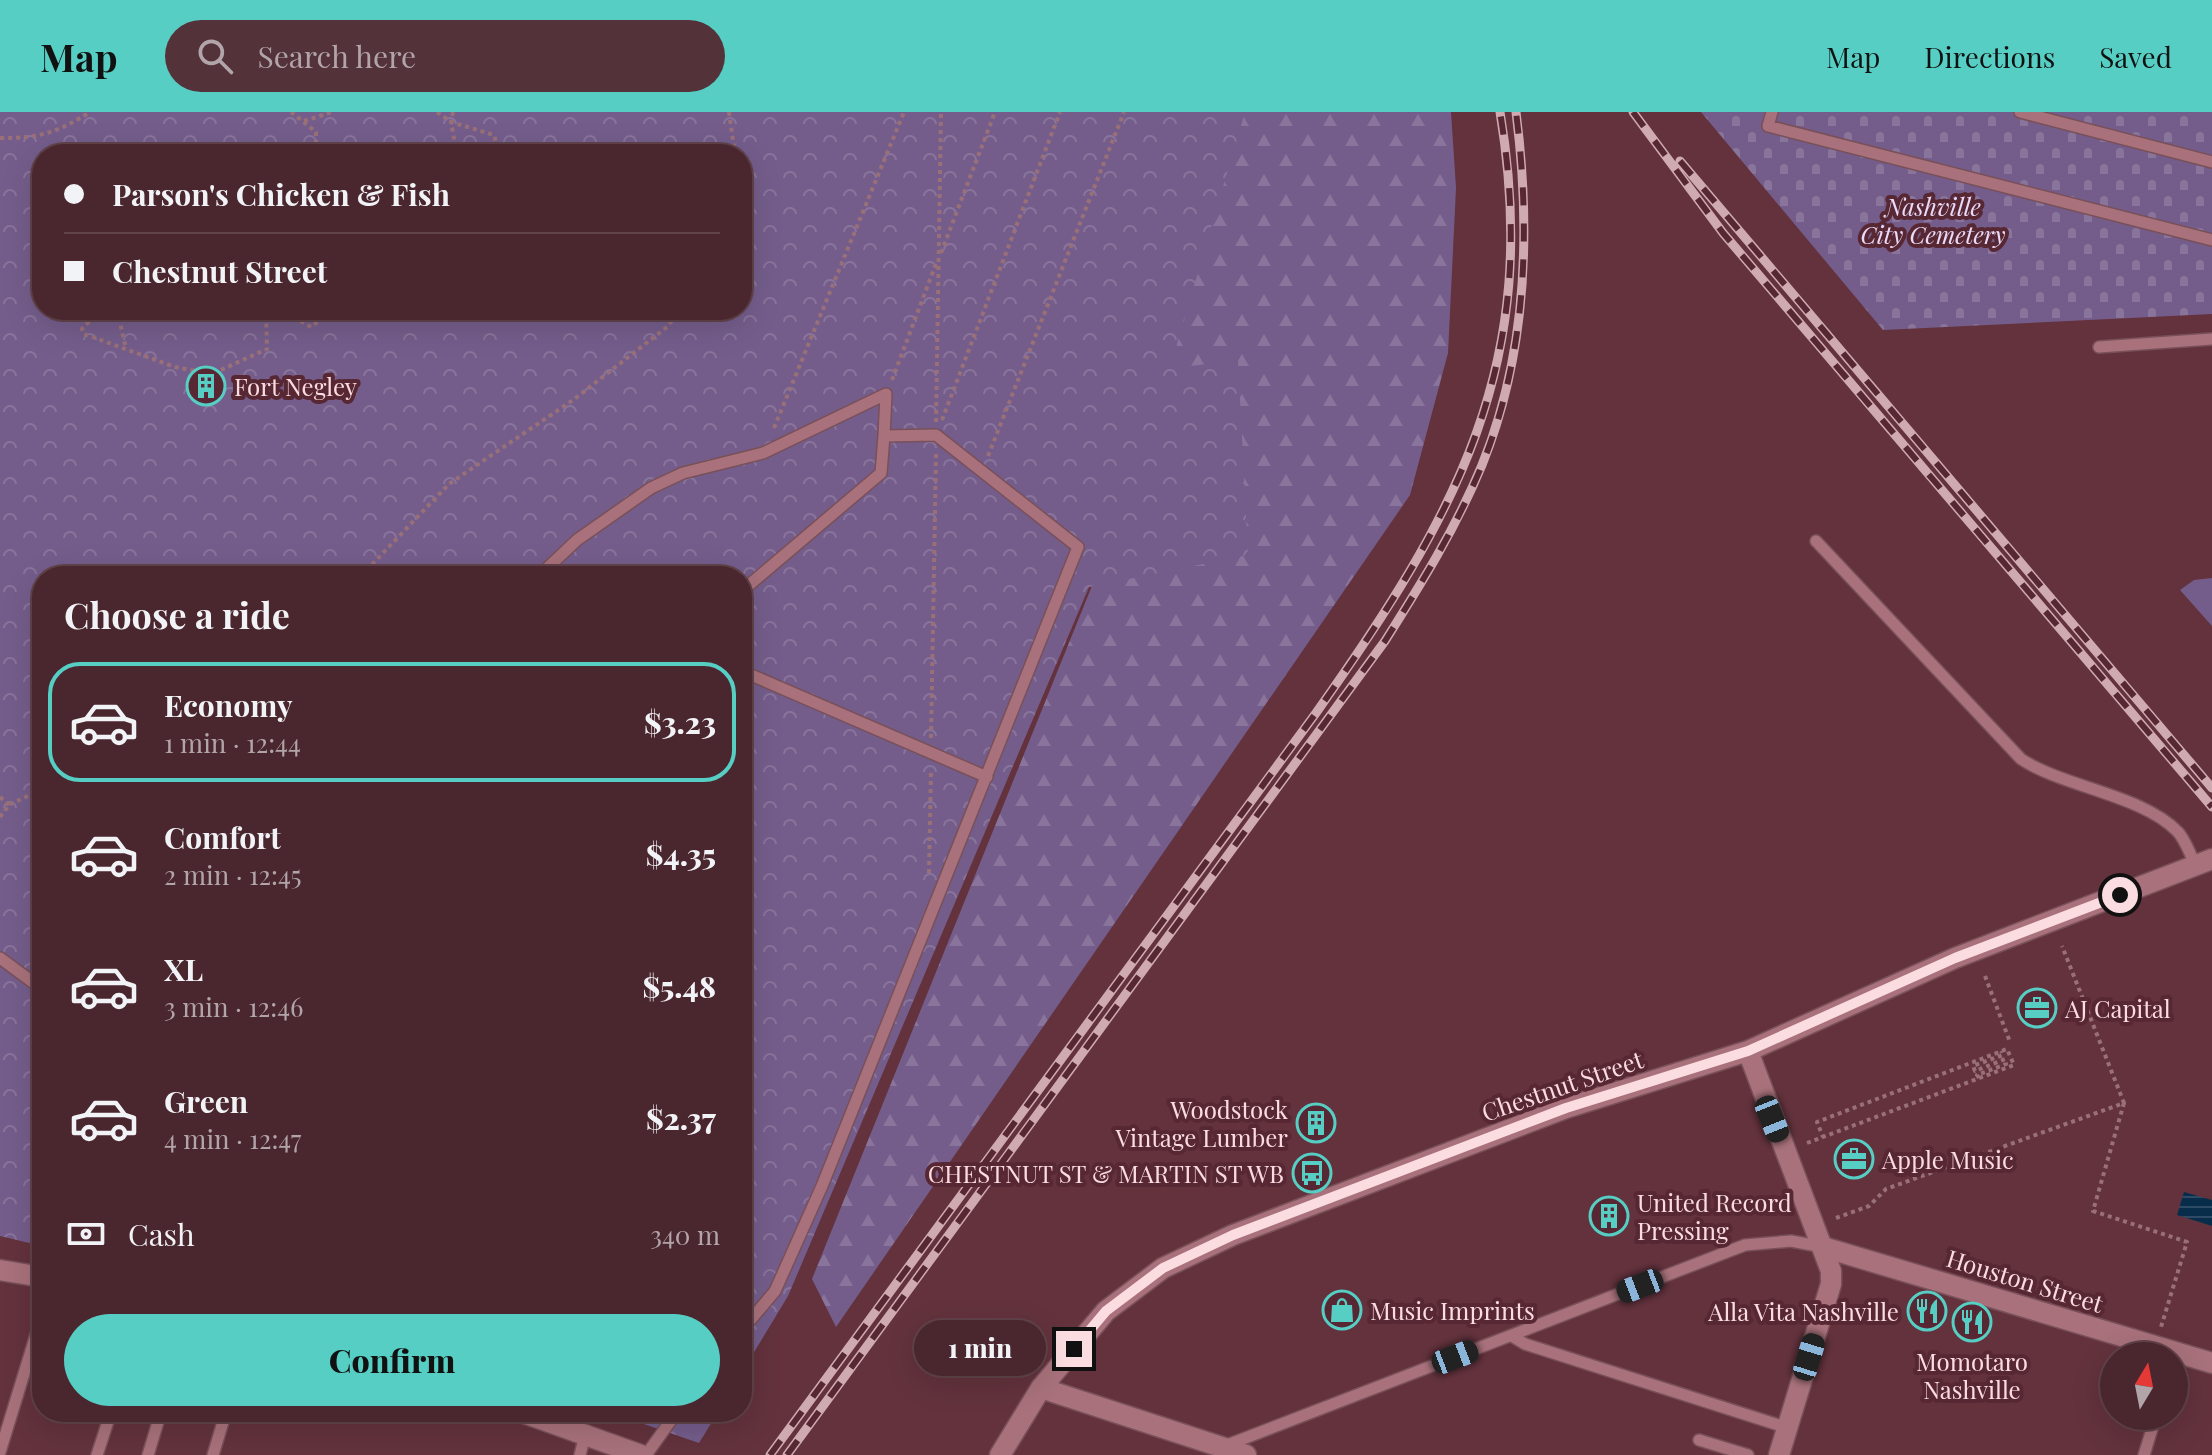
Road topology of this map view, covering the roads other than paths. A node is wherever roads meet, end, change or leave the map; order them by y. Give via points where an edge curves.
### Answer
1 (1772, 112) edge
2 (2020, 112) edge
3 (2039, 114) edge
4 (2212, 162) edge
5 (2212, 240) edge
6 (2212, 339) edge
7 (2099, 347) dead end
8 (884, 436) junction
9 (1816, 541) dead end
10 (550, 566) edge
11 (752, 583) edge
12 (752, 675) edge
13 (987, 777) junction
14 (2204, 862) edge
15 (0, 958) edge
16 (32, 982) edge
17 (1748, 1051) junction
18 (1823, 1247) junction
19 (0, 1270) edge
20 (32, 1275) edge
21 (752, 1318) edge
22 (1512, 1336) junction
23 (32, 1348) edge
24 (2212, 1363) edge
25 (1041, 1388) junction
26 (108, 1422) edge
27 (158, 1422) edge
28 (223, 1422) edge
29 (540, 1422) edge
30 (669, 1422) edge
31 (1788, 1428) junction
32 (2152, 1430) edge
33 (1699, 1440) dead end
34 (583, 1445) edge
35 (1222, 1447) junction
36 (0, 1452) edge
37 (97, 1455) edge
38 (148, 1455) edge
39 (213, 1455) edge
40 (643, 1455) edge
41 (1000, 1455) edge
42 (1246, 1455) edge
43 (1748, 1455) edge
44 (1779, 1455) edge
45 (2144, 1455) edge

1 - 5 lane via 1768,126
2 - 3 lane
3 - 4 lane
6 - 7 lane
8 - 10 lane via 886,394 763,453 683,473 651,488
8 - 11 lane via 881,473
8 - 13 lane via 936,435 1078,547
9 - 14 lane via 2021,759 2040,772 2070,779 2161,819
12 - 13 lane
13 - 21 lane via 775,1291
14 - 17 street, Chestnut Street via 1955,958
15 - 16 lane
17 - 18 street
17 - 25 street, Chestnut Street via 1566,1108 1233,1235 1163,1268 1106,1311
18 - 22 lane via 1791,1241 1745,1245
18 - 24 street, Houston Street
18 - 31 street via 1831,1284
19 - 20 street
22 - 31 lane
22 - 35 lane
23 - 36 lane
25 - 35 street
25 - 41 street, Chestnut Street
26 - 37 lane
27 - 38 lane
28 - 39 lane
29 - 34 street
30 - 40 lane
31 - 44 street
32 - 45 lane
33 - 43 lane
34 - 40 street
35 - 42 street

